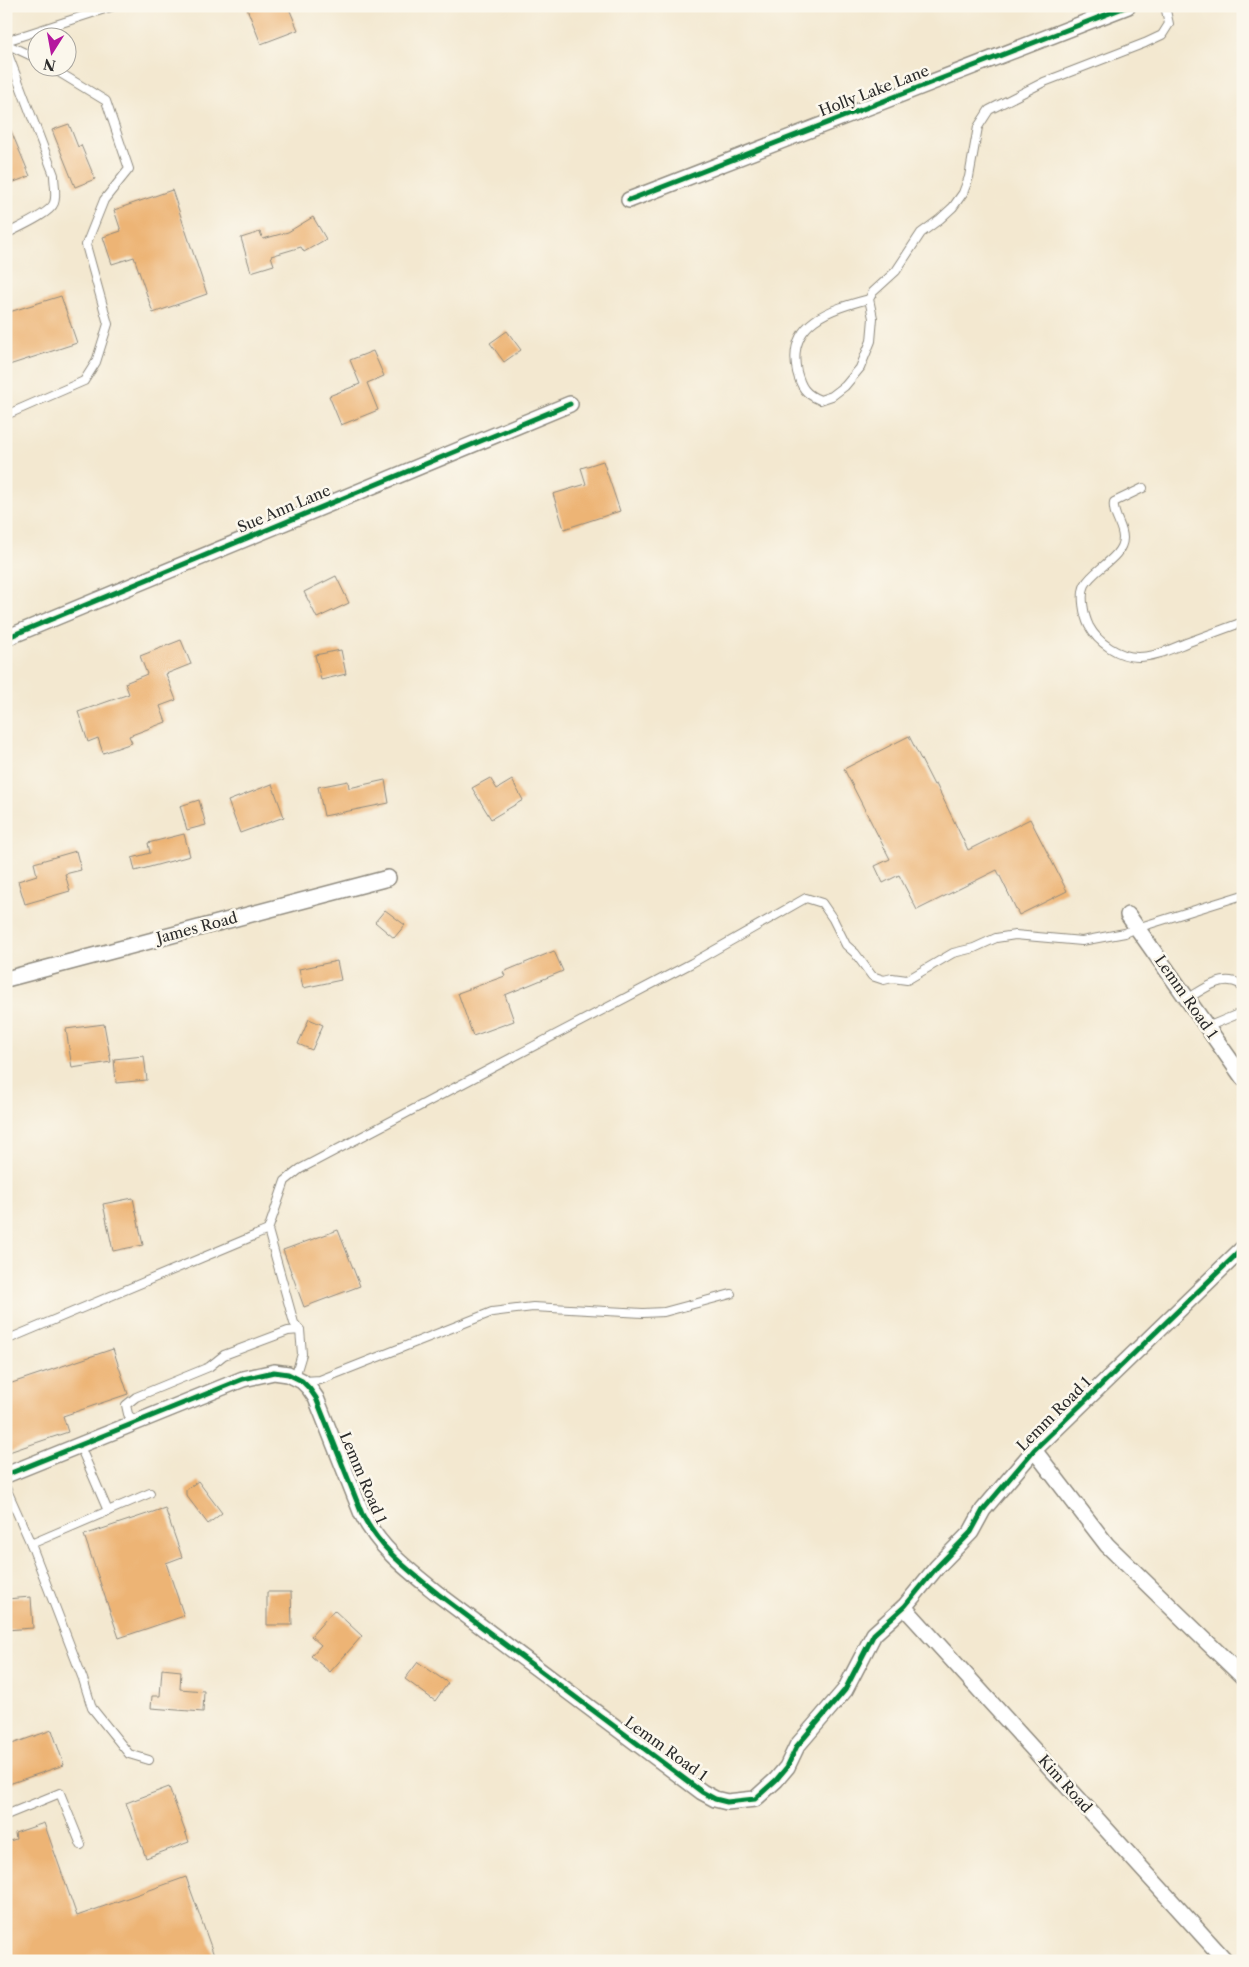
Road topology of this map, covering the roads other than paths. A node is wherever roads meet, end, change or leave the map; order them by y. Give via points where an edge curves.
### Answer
1 (114, 6) edge
2 (1128, 6) edge
3 (1165, 6) edge
4 (6, 42) edge
5 (6, 49) edge
6 (28, 54) edge
7 (68, 78) edge
8 (629, 200) dead end
9 (6, 234) edge
10 (869, 299) junction
11 (570, 404) dead end
12 (6, 415) edge
13 (1143, 488) dead end
14 (1243, 622) edge
15 (6, 638) edge
16 (388, 878) dead end
17 (1243, 895) edge
18 (1128, 915) dead end
19 (1137, 928) junction
20 (6, 979) edge
21 (1243, 991) edge
22 (1187, 999) junction
23 (1243, 1012) edge
24 (1207, 1027) junction
25 (1243, 1078) edge
26 (268, 1230) junction
27 (1243, 1248) edge
28 (731, 1294) dead end
29 (300, 1330) junction
30 (6, 1340) edge
31 (298, 1379) junction
32 (134, 1422) junction
33 (79, 1444) junction
34 (1034, 1450) junction
35 (6, 1475) edge
36 (6, 1488) edge
37 (150, 1493) dead end
38 (108, 1511) junction
39 (31, 1544) junction
40 (904, 1607) junction
41 (1243, 1677) edge
42 (149, 1760) dead end
43 (6, 1815) edge
44 (82, 1845) dead end
45 (1226, 1961) edge

1 - 4 lane
2 - 8 street, Holly Lake Lane
3 - 10 lane via 1169,24 1162,35 1044,82 989,110 978,127 963,193 953,207 921,233 896,271
4 - 6 lane
5 - 9 lane via 54,175 55,190 54,204 46,212
7 - 12 lane via 106,101 129,170 104,200 86,245 108,324 96,362 84,381
10 - 10 lane via 873,318 871,341 860,368 832,396 820,400 809,396 802,388 794,355 799,337 812,322 838,307
11 - 15 street, Sue Ann Lane
13 - 14 lane via 1114,502 1113,510 1123,537 1121,544 1117,553 1086,585 1083,596 1088,625 1097,638 1107,647 1138,657 1156,654
16 - 20 street, James Road
17 - 19 lane
18 - 19 street, Lemm Road 1
19 - 22 street, Lemm Road 1
19 - 26 lane via 1082,941 1015,935 996,938 953,953 907,980 884,980 872,976 846,945 822,902 806,898 692,963 300,1169 285,1181
21 - 22 lane via 1240,984 1232,980 1218,981
22 - 24 street, Lemm Road 1
23 - 24 lane
24 - 25 street, Lemm Road 1
26 - 29 lane via 294,1323
26 - 30 lane
27 - 34 street, Lemm Road 1
28 - 31 lane via 664,1312 533,1307 492,1312 320,1380
29 - 31 lane via 302,1354
29 - 32 lane via 288,1331 224,1355 209,1367 136,1397 126,1405
31 - 32 street via 274,1372 243,1379
31 - 40 street, Lemm Road 1 via 316,1398 362,1514 385,1549 438,1594 715,1799 727,1802 755,1799 776,1780 787,1767 797,1746 845,1690 874,1634
32 - 33 street
33 - 35 street
33 - 38 lane
34 - 40 street, Lemm Road 1 via 983,1510 971,1532
34 - 41 street via 1107,1545
36 - 39 lane
37 - 38 lane
38 - 39 lane
39 - 42 lane via 84,1679 92,1708 129,1754
40 - 45 street, Kim Road
43 - 44 lane via 60,1794

